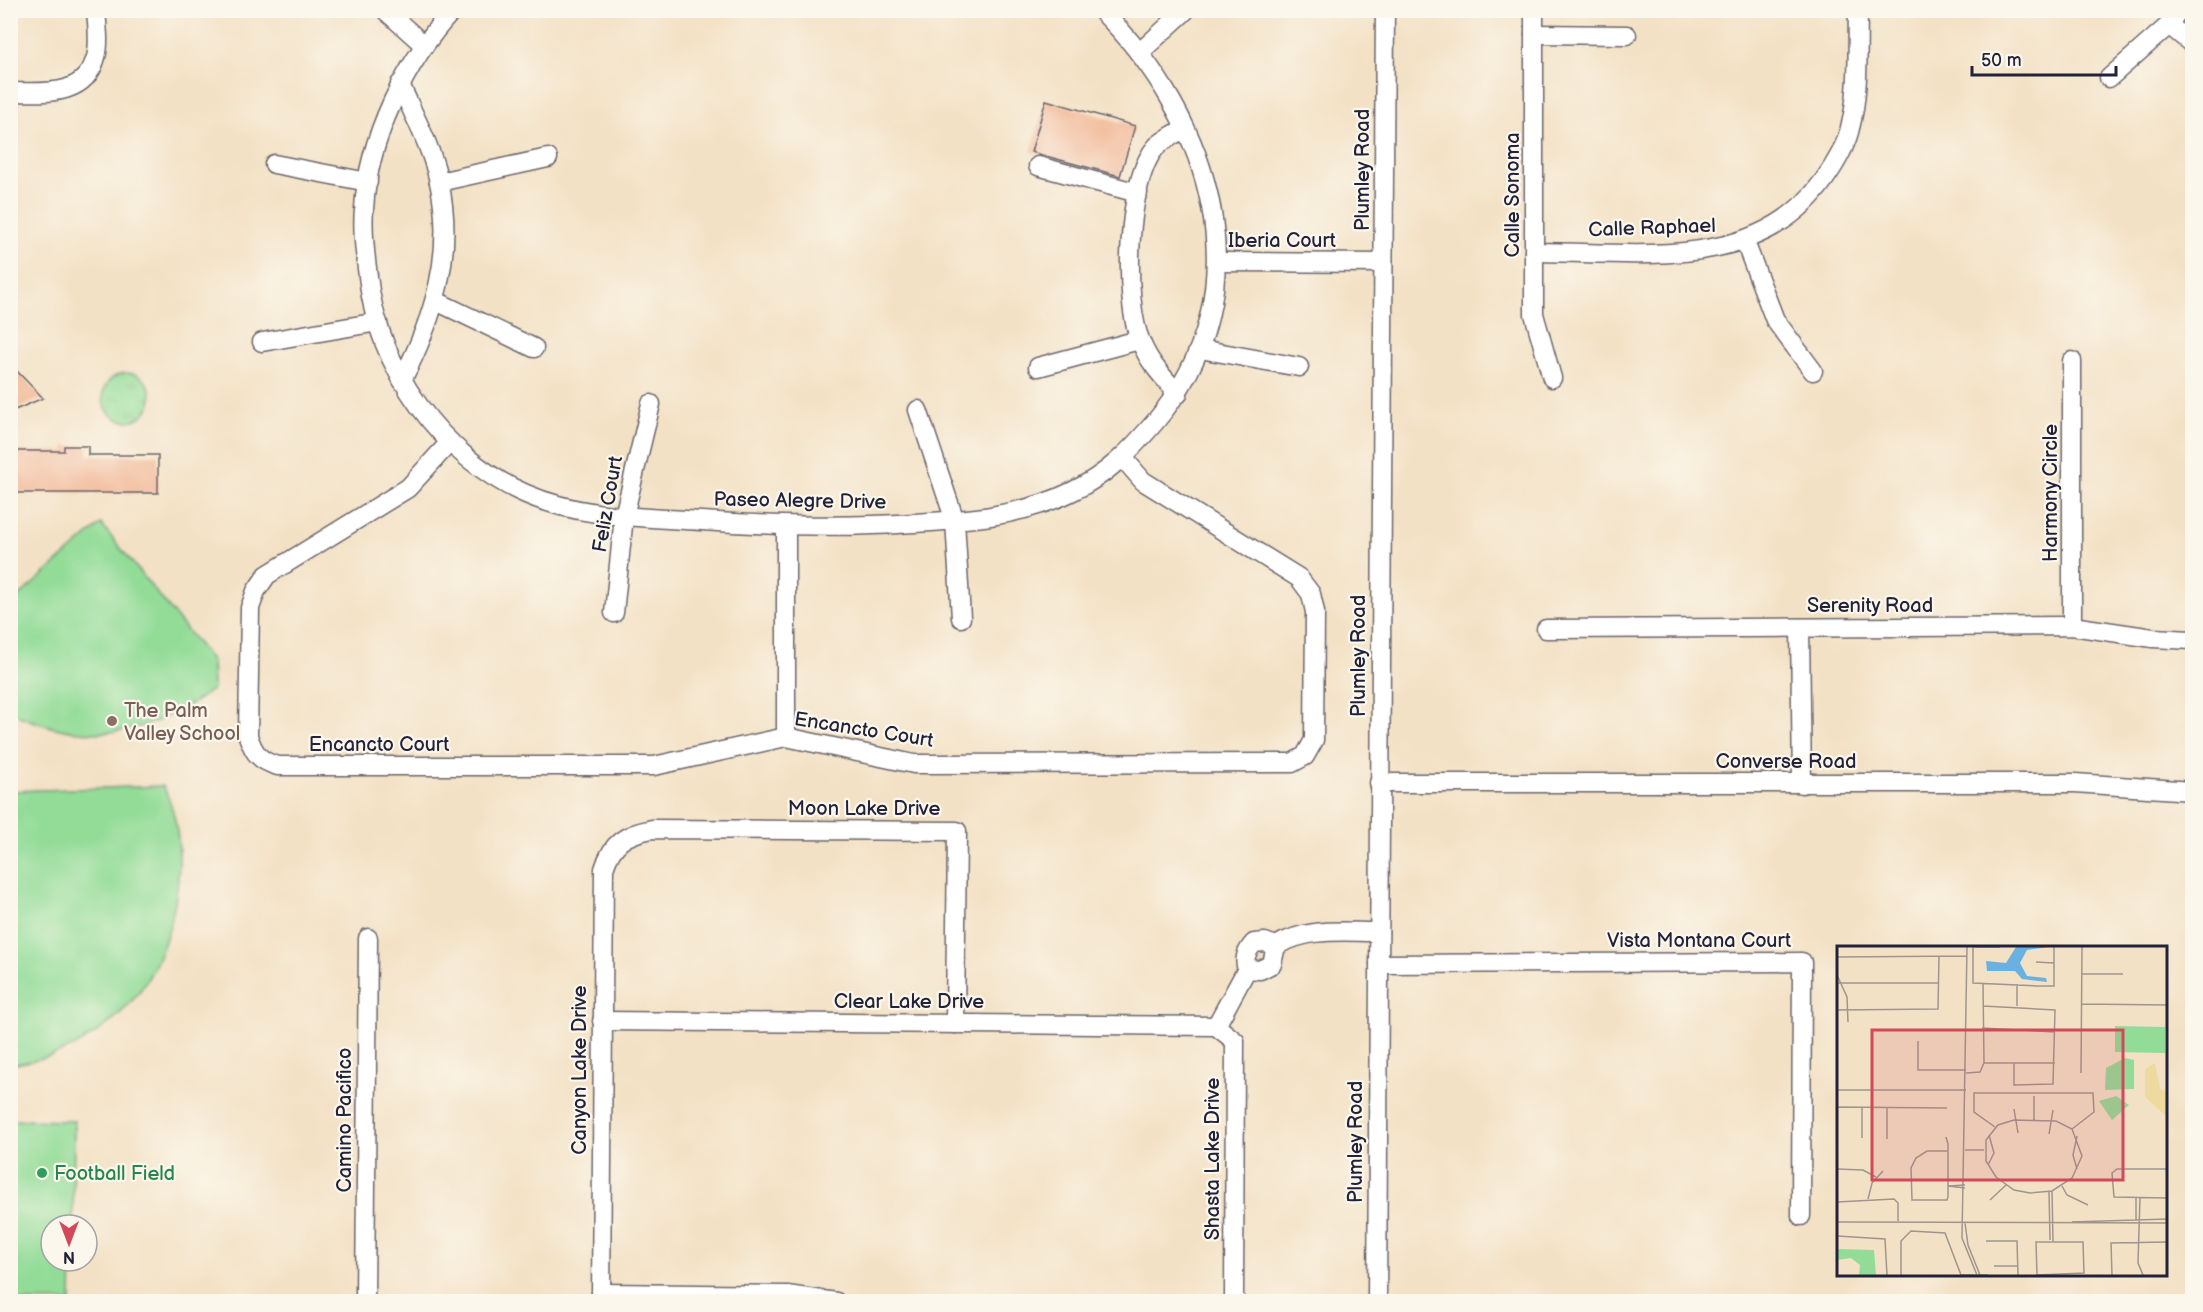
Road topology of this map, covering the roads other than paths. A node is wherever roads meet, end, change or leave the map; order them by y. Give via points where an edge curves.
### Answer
1 (96, 10) edge
2 (385, 10) edge
3 (453, 10) edge
4 (1101, 10) edge
5 (1186, 10) edge
6 (1385, 10) edge
7 (1534, 10) edge
8 (1858, 10) edge
9 (2173, 18) edge
10 (1534, 34) junction
11 (1627, 35) dead end
12 (2193, 44) edge
13 (424, 45) junction
14 (1138, 53) junction
15 (2109, 78) dead end
16 (400, 84) junction
17 (10, 92) edge
18 (1184, 128) junction
19 (548, 158) dead end
20 (274, 164) dead end
21 (1038, 166) dead end
22 (368, 182) junction
23 (439, 182) junction
24 (1138, 193) junction
25 (1745, 242) junction
26 (1534, 252) junction
27 (1217, 262) junction
28 (1383, 263) junction
29 (436, 301) junction
30 (378, 322) junction
31 (1139, 340) junction
32 (262, 342) dead end
33 (534, 348) dead end
34 (1200, 349) junction
35 (2072, 361) dead end
36 (1038, 367) dead end
37 (1299, 367) dead end
38 (1813, 371) dead end
39 (1552, 378) dead end
40 (402, 380) junction
41 (1178, 394) junction
42 (651, 404) dead end
43 (918, 410) dead end
44 (450, 442) junction
45 (1124, 459) junction
46 (624, 516) junction
47 (955, 521) junction
48 (786, 527) junction
49 (614, 613) dead end
50 (961, 618) dead end
51 (2072, 626) junction
52 (1800, 628) junction
53 (1546, 629) dead end
54 (2193, 640) edge
55 (786, 737) junction
56 (1379, 783) junction
57 (1802, 784) junction
58 (2193, 791) edge
59 (617, 842) joint
60 (1379, 932) junction
61 (368, 938) dead end
62 (1379, 964) junction
63 (602, 1021) junction
64 (955, 1024) junction
65 (1216, 1026) junction
66 (1801, 1216) dead end
67 (601, 1297) edge
68 (365, 1302) edge
69 (836, 1302) edge
70 (1234, 1302) edge
71 (1377, 1302) edge

1 - 17 street via 97,56 88,75 73,88 55,92
2 - 13 street
3 - 13 street, Paseo Alegre Drive
4 - 14 street, Paseo Alegre Drive
5 - 14 street
6 - 28 street, Plumley Road
7 - 10 street, Calle Sonoma
8 - 25 street, Calle Raphael via 1856,98 1849,134 1836,162 1814,194 1783,221
9 - 12 street
9 - 15 street
10 - 11 street
10 - 26 street, Calle Sonoma
13 - 16 street, Paseo Alegre Drive
14 - 18 street, Paseo Alegre Drive
16 - 22 street, Paseo Alegre Drive
16 - 23 street
18 - 24 street via 1156,147
18 - 27 street, Paseo Alegre Drive via 1204,178 1214,221
19 - 23 street
20 - 22 street
21 - 24 street
22 - 30 street, Paseo Alegre Drive via 365,249
23 - 29 street via 444,255
24 - 31 street via 1130,268
25 - 26 street, Calle Raphael via 1684,252
25 - 38 street via 1775,320
26 - 39 street, Calle Sonoma via 1534,314
27 - 28 street, Iberia Court
27 - 34 street, Paseo Alegre Drive via 1213,304
28 - 56 street, Plumley Road
29 - 33 street
29 - 40 street via 423,339
30 - 32 street
30 - 40 street, Paseo Alegre Drive
31 - 36 street
31 - 41 street via 1151,363
34 - 37 street
34 - 41 street, Paseo Alegre Drive
35 - 51 street, Harmony Circle
40 - 44 street, Paseo Alegre Drive via 417,405
41 - 45 street, Paseo Alegre Drive
42 - 46 street, Feliz Court
43 - 47 street
44 - 46 street, Paseo Alegre Drive via 490,475 525,494 580,510
44 - 55 street, Encancto Court via 408,488 267,575 256,591 250,608 248,736 254,753 264,762 278,766 654,766
45 - 47 street, Paseo Alegre Drive via 1099,477 1041,504 997,516
45 - 55 street, Encancto Court via 1143,481 1299,578 1311,594 1315,612 1314,740 1305,756 1292,763 914,764
46 - 48 street, Paseo Alegre Drive
46 - 49 street, Feliz Court
47 - 48 street, Paseo Alegre Drive
47 - 50 street
48 - 55 street
51 - 52 street, Serenity Road
51 - 54 street, Serenity Road
52 - 53 street, Serenity Road
52 - 57 street
56 - 57 street, Converse Road
56 - 60 street, Plumley Road
57 - 58 street, Converse Road via 2075,783
59 - 63 street, Canyon Lake Drive via 604,869
59 - 64 street, Moon Lake Drive via 632,833 652,829 957,831
60 - 62 street, Plumley Road
60 - 65 street via 1310,932 1276,946 1254,943 1244,962 1247,969
61 - 68 street, Camino Pacifico
62 - 66 street, Vista Montana Court via 1802,962
62 - 71 street, Plumley Road
63 - 64 street, Clear Lake Drive
63 - 67 street, Canyon Lake Drive
64 - 65 street, Clear Lake Drive
65 - 70 street, Shasta Lake Drive via 1235,1041
67 - 69 street via 787,1295

